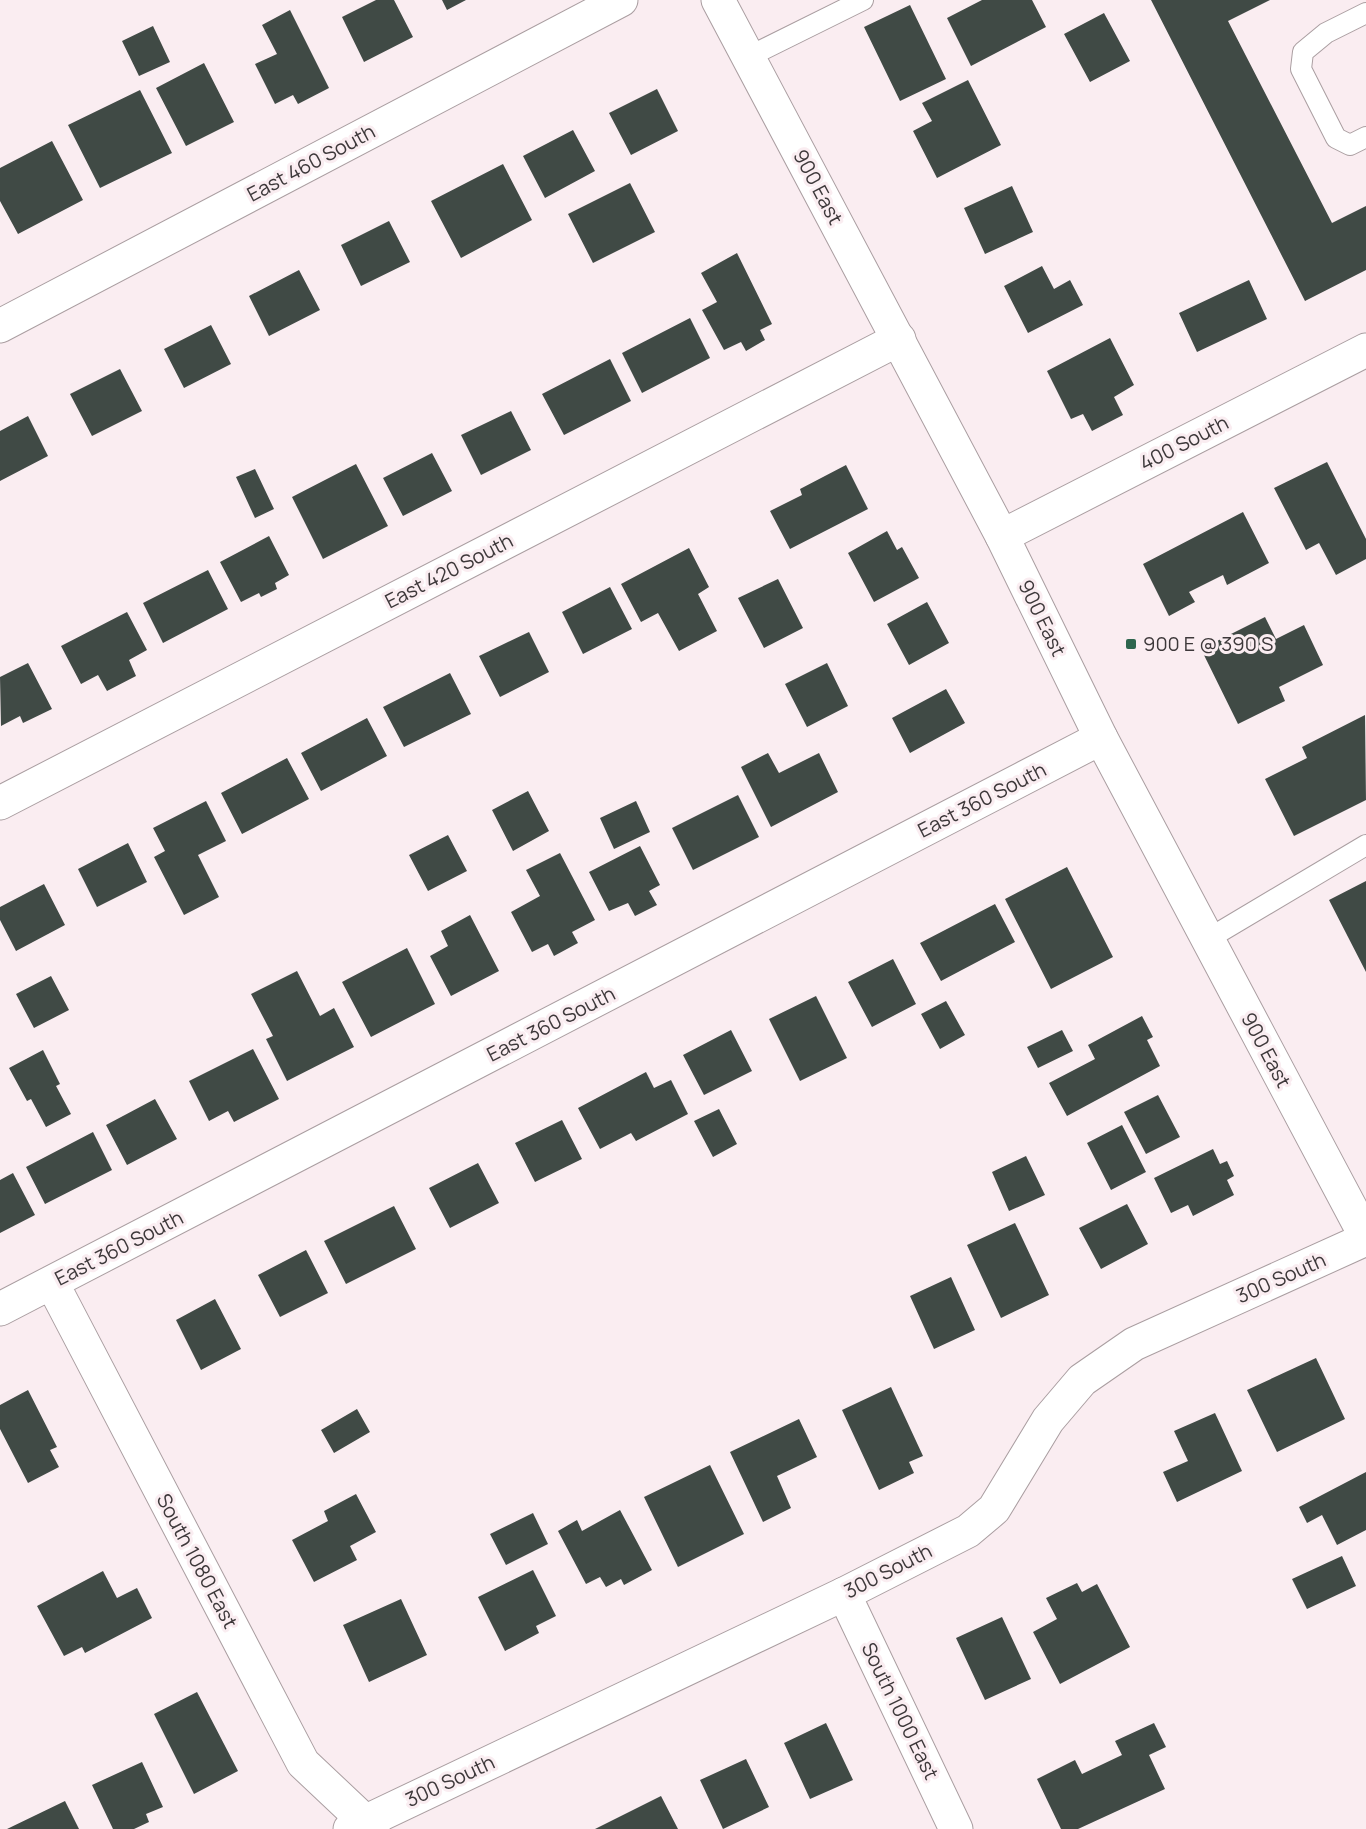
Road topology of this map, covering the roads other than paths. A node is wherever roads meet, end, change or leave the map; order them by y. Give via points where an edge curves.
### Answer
1 (621, 0) edge
2 (718, 0) edge
3 (863, 0) edge
4 (1366, 13) edge
5 (748, 57) junction
6 (1366, 137) edge
7 (0, 326) edge
8 (898, 339) junction
9 (1366, 350) edge
10 (1002, 536) junction
11 (1101, 738) junction
12 (0, 803) edge
13 (1366, 845) edge
14 (1208, 939) junction
15 (1366, 1238) edge
16 (52, 1283) junction
17 (0, 1309) edge
18 (844, 1594) junction
19 (363, 1826) edge
20 (956, 1829) edge

1 - 7 street, East 460 South
2 - 5 street, 900 East
3 - 5 lane
4 - 6 lane via 1326,33 1303,52 1301,69 1336,138 1350,145
5 - 8 street, 900 East
8 - 10 street, 900 East
8 - 12 street, East 420 South
9 - 10 street, 400 South
10 - 11 street, 900 East
11 - 14 street, 900 East
11 - 16 street, East 360 South
13 - 14 lane
14 - 15 street, 900 East
15 - 18 street, 300 South via 1134,1344 1082,1380 1048,1420 994,1509 968,1531
16 - 17 street, East 360 South
16 - 19 street, South 1080 East via 303,1763
18 - 19 street, 300 South
18 - 20 street, South 1000 East

